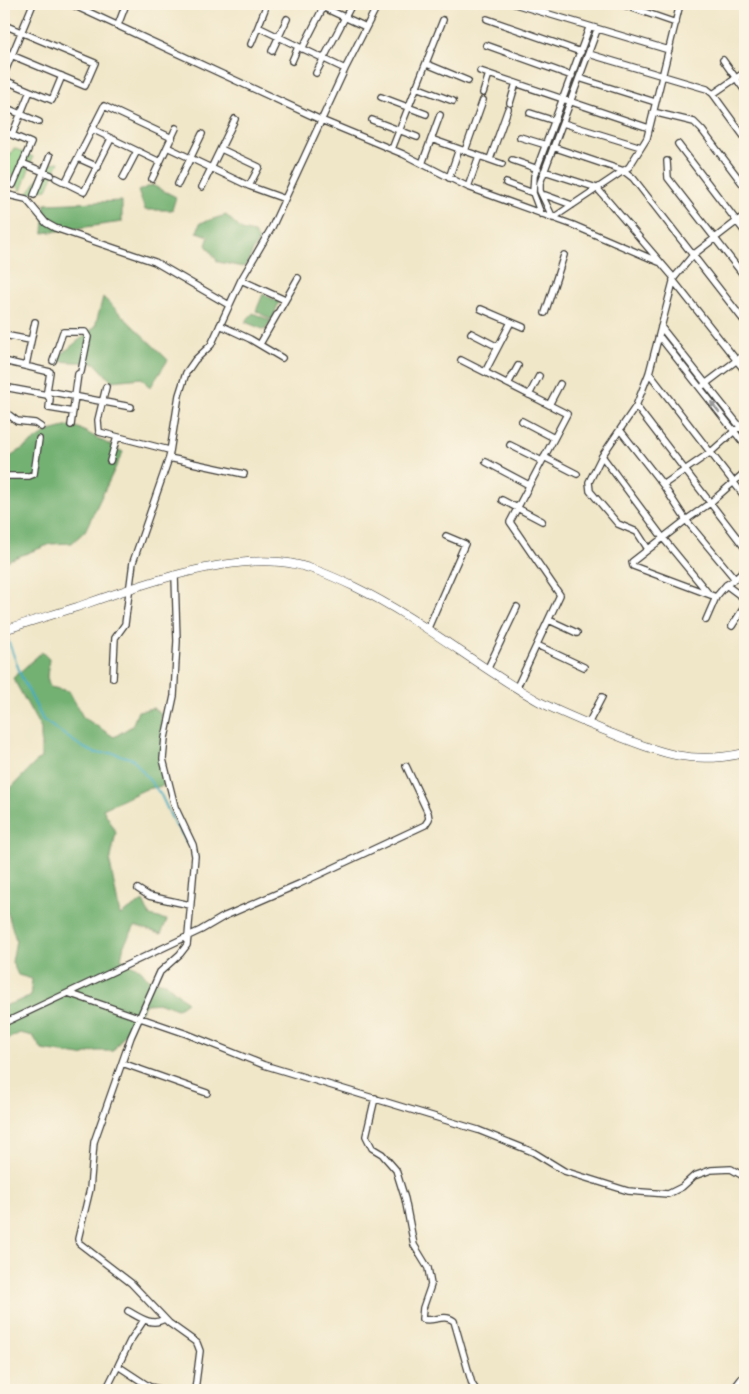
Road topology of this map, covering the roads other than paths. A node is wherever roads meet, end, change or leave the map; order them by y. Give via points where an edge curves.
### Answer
1 (34, 4) edge
2 (71, 4) edge
3 (126, 4) edge
4 (316, 4) edge
5 (352, 4) edge
6 (378, 4) edge
7 (515, 4) edge
8 (621, 4) edge
9 (680, 4) edge
10 (324, 5) edge
11 (265, 9) dead end
12 (345, 17) junction
13 (287, 20) dead end
14 (443, 20) dead end
15 (487, 20) dead end
16 (676, 23) junction
17 (4, 24) edge
18 (118, 25) junction
19 (258, 27) junction
20 (366, 27) junction
21 (589, 28) junction
22 (597, 30) junction
23 (22, 32) junction
24 (279, 37) junction
25 (251, 44) dead end
26 (486, 45) dead end
27 (300, 48) junction
28 (669, 50) junction
29 (272, 51) dead end
30 (4, 52) edge
31 (581, 52) junction
32 (588, 54) junction
33 (12, 55) junction
34 (323, 59) junction
35 (722, 60) dead end
36 (292, 61) dead end
37 (427, 64) junction
38 (344, 69) junction
39 (480, 71) dead end
40 (745, 72) edge
41 (316, 73) dead end
42 (4, 74) edge
43 (489, 74) junction
44 (662, 75) junction
45 (62, 76) junction
46 (572, 76) junction
47 (579, 78) junction
48 (735, 79) junction
49 (4, 80) edge
50 (468, 81) dead end
51 (516, 83) junction
52 (416, 87) junction
53 (30, 91) junction
54 (745, 91) edge
55 (483, 93) dead end
56 (713, 94) junction
57 (381, 97) dead end
58 (564, 99) junction
59 (483, 100) dead end
60 (453, 101) dead end
61 (570, 101) junction
62 (656, 102) junction
63 (4, 107) edge
64 (408, 108) junction
65 (653, 112) junction
66 (530, 113) dead end
67 (20, 114) junction
68 (426, 114) dead end
69 (440, 115) dead end
70 (236, 119) dead end
71 (321, 120) junction
72 (372, 120) dead end
73 (555, 121) junction
74 (39, 122) dead end
75 (563, 123) junction
76 (176, 128) dead end
77 (649, 128) junction
78 (92, 130) junction
79 (400, 130) junction
80 (4, 131) edge
81 (202, 134) dead end
82 (12, 135) junction
83 (417, 137) dead end
84 (520, 137) dead end
85 (112, 138) junction
86 (172, 138) junction
87 (745, 138) edge
88 (431, 139) junction
89 (678, 144) dead end
90 (546, 145) junction
91 (167, 147) junction
92 (554, 147) junction
93 (641, 147) junction
94 (392, 149) junction
95 (221, 150) junction
96 (462, 150) junction
97 (136, 151) junction
98 (50, 156) dead end
99 (479, 156) junction
100 (78, 158) junction
101 (190, 158) junction
102 (490, 159) junction
103 (512, 160) dead end
104 (666, 161) dead end
105 (160, 162) junction
106 (22, 163) junction
107 (422, 164) junction
108 (502, 164) dead end
109 (98, 167) junction
110 (212, 168) junction
111 (538, 169) junction
112 (544, 171) junction
113 (44, 172) junction
114 (624, 172) junction
115 (123, 178) dead end
116 (449, 178) junction
117 (152, 179) dead end
118 (65, 182) junction
119 (506, 183) dead end
120 (178, 184) dead end
121 (13, 185) dead end
122 (250, 186) junction
123 (745, 186) edge
124 (202, 187) dead end
125 (468, 188) junction
126 (597, 188) junction
127 (534, 193) junction
128 (4, 194) edge
129 (34, 195) dead end
130 (545, 195) dead end
131 (285, 199) junction
132 (572, 205) junction
133 (541, 214) junction
134 (745, 215) edge
135 (554, 218) junction
136 (737, 221) junction
137 (745, 232) edge
138 (716, 238) junction
139 (564, 255) dead end
140 (693, 255) junction
141 (658, 262) junction
142 (745, 277) edge
143 (298, 278) dead end
144 (674, 279) junction
145 (241, 280) junction
146 (284, 300) junction
147 (229, 305) junction
148 (481, 309) dead end
149 (545, 313) dead end
150 (35, 322) dead end
151 (511, 322) junction
152 (745, 322) edge
153 (220, 325) junction
154 (523, 327) dead end
155 (661, 327) junction
156 (471, 333) dead end
157 (4, 336) edge
158 (659, 336) junction
159 (30, 340) junction
160 (260, 344) junction
161 (498, 347) junction
162 (745, 354) edge
163 (282, 358) dead end
164 (462, 360) dead end
165 (737, 360) junction
166 (4, 361) edge
167 (26, 365) junction
168 (518, 366) dead end
169 (745, 371) edge
170 (50, 372) junction
171 (485, 372) junction
172 (649, 373) junction
173 (539, 376) dead end
174 (707, 383) junction
175 (508, 384) junction
176 (560, 384) dead end
177 (700, 386) junction
178 (4, 387) edge
179 (106, 387) dead end
180 (47, 393) junction
181 (529, 395) junction
182 (76, 397) junction
183 (102, 400) junction
184 (549, 405) junction
185 (636, 406) junction
186 (131, 407) dead end
187 (4, 411) edge
188 (73, 412) junction
189 (522, 422) dead end
190 (71, 425) dead end
191 (740, 426) junction
192 (41, 427) dead end
193 (620, 430) junction
194 (734, 432) junction
195 (745, 433) edge
196 (117, 436) junction
197 (554, 438) junction
198 (39, 439) dead end
199 (510, 445) dead end
200 (745, 445) edge
201 (169, 450) junction
202 (710, 452) junction
203 (602, 456) junction
204 (169, 458) junction
205 (543, 459) junction
206 (110, 461) dead end
207 (486, 462) dead end
208 (685, 470) junction
209 (745, 472) edge
210 (244, 474) dead end
211 (577, 474) dead end
212 (4, 476) edge
213 (734, 481) junction
214 (529, 485) junction
215 (663, 486) junction
216 (745, 497) edge
217 (502, 500) dead end
218 (710, 503) junction
219 (517, 508) junction
220 (686, 520) junction
221 (542, 521) dead end
222 (446, 536) dead end
223 (662, 538) junction
224 (648, 548) junction
225 (745, 548) edge
226 (745, 570) edge
227 (175, 576) junction
228 (735, 579) junction
229 (726, 585) junction
230 (128, 588) junction
231 (710, 594) junction
232 (716, 597) junction
233 (745, 599) edge
234 (745, 606) edge
235 (517, 607) dead end
236 (549, 620) junction
237 (706, 620) dead end
238 (732, 626) dead end
239 (428, 628) junction
240 (4, 630) edge
241 (577, 633) dead end
242 (537, 645) junction
243 (584, 667) dead end
244 (488, 668) junction
245 (113, 678) dead end
246 (517, 687) junction
247 (602, 697) dead end
248 (588, 724) junction
249 (745, 752) edge
250 (406, 766) dead end
251 (138, 889) dead end
252 (190, 905) junction
253 (188, 936) junction
254 (68, 993) junction
255 (140, 1018) junction
256 (4, 1023) edge
257 (122, 1063) junction
258 (207, 1093) dead end
259 (375, 1098) junction
260 (745, 1177) edge
261 (128, 1311) dead end
262 (164, 1318) junction
263 (144, 1320) junction
264 (118, 1366) junction
265 (745, 1374) edge
266 (106, 1390) edge
267 (163, 1390) edge
268 (194, 1390) edge
269 (476, 1390) edge
270 (733, 1390) edge

1 - 23 street
2 - 18 street
3 - 18 street
4 - 10 street
5 - 12 street
6 - 20 street
7 - 21 street
8 - 16 street
9 - 16 street
10 - 12 street
10 - 27 street
11 - 19 street
12 - 20 street
12 - 34 street
13 - 24 street
14 - 37 street
15 - 31 street
16 - 28 street
17 - 23 street
18 - 71 street
19 - 24 street
19 - 25 street
20 - 38 street
21 - 22 street
21 - 31 street
22 - 28 street
22 - 32 street
23 - 33 street
23 - 45 street via 94,63 85,86
24 - 27 street
24 - 29 street
26 - 46 street
27 - 34 street
27 - 36 street
28 - 44 street
30 - 33 street
31 - 46 street
32 - 44 street
32 - 47 street
33 - 42 street
33 - 45 street
34 - 38 street
34 - 41 street
35 - 48 street
37 - 50 street
37 - 52 street
38 - 71 street
39 - 43 street
40 - 48 street
43 - 51 street
43 - 55 street
44 - 56 street via 707,89
44 - 62 street
45 - 53 street via 52,100
46 - 58 street
47 - 61 street
47 - 62 street
48 - 54 street
48 - 56 street
49 - 53 street
51 - 58 street
51 - 102 street
52 - 60 street
52 - 64 street
53 - 67 street
56 - 87 street
57 - 64 street
58 - 61 street
58 - 73 street
59 - 96 street
61 - 75 street
61 - 77 street
62 - 65 street
63 - 67 street
64 - 68 street
64 - 79 street
65 - 77 street
65 - 123 street via 694,122
66 - 73 street
67 - 74 street
67 - 82 street
69 - 88 street
70 - 95 street
71 - 94 street
71 - 131 street
72 - 79 street
73 - 90 street
75 - 92 street
75 - 93 street
76 - 86 street
77 - 93 street
78 - 85 street
78 - 86 street via 104,106
78 - 100 street
79 - 83 street
79 - 94 street
80 - 82 street
81 - 101 street
82 - 106 street via 30,142
84 - 90 street
85 - 97 street
85 - 109 street
86 - 91 street
88 - 96 street
88 - 107 street
89 - 136 street
90 - 111 street
91 - 101 street
91 - 105 street
92 - 112 street
92 - 114 street
93 - 114 street
94 - 107 street
95 - 110 street
95 - 122 street via 258,168
96 - 99 street
96 - 116 street
97 - 105 street
97 - 115 street
98 - 113 street
99 - 102 street
99 - 125 street
100 - 109 street
100 - 118 street
101 - 110 street
101 - 120 street
102 - 108 street
103 - 111 street
104 - 138 street via 668,178
105 - 117 street
106 - 113 street
106 - 121 street
107 - 116 street
109 - 118 street via 84,192
110 - 122 street
110 - 124 street
111 - 127 street via 534,176
112 - 126 street
112 - 135 street via 540,191
113 - 118 street
113 - 129 street
114 - 126 street
114 - 140 street via 633,178
116 - 125 street
119 - 127 street
122 - 131 street
125 - 133 street
126 - 132 street
126 - 141 street
127 - 133 street
128 - 147 street via 26,199 46,223 55,228 155,262
130 - 132 street
131 - 145 street
132 - 135 street
133 - 135 street
134 - 136 street
135 - 141 street
136 - 137 street
136 - 138 street
138 - 140 street
138 - 142 street
139 - 149 street
140 - 144 street
140 - 152 street
141 - 144 street
143 - 146 street
144 - 155 street
144 - 165 street
145 - 146 street
145 - 147 street
146 - 160 street
147 - 153 street
148 - 151 street
150 - 159 street
151 - 154 street
151 - 161 street
153 - 160 street
153 - 201 street via 211,345 186,373
155 - 158 street
155 - 174 street
156 - 161 street
157 - 159 street
158 - 172 street
158 - 177 street
159 - 167 street
160 - 163 street
161 - 171 street
162 - 165 street
164 - 171 street
165 - 169 street
165 - 174 street
166 - 167 street
167 - 170 street
168 - 175 street
170 - 180 street
170 - 182 street via 63,332 85,332 88,337 82,372 78,374
171 - 175 street
172 - 185 street
172 - 202 street
173 - 181 street
174 - 177 street
174 - 191 street
175 - 181 street
176 - 184 street
194 -> 177 street
178 - 180 street
179 - 183 street
180 - 182 street
180 - 188 street via 49,408
181 - 184 street
182 - 183 street
182 - 188 street
183 - 186 street
183 - 196 street via 99,432
184 - 197 street via 567,414
185 - 193 street
185 - 208 street
187 - 192 street via 17,421
188 - 190 street
189 - 197 street
191 - 194 street
191 - 195 street
193 - 203 street
193 - 215 street
194 - 200 street
194 - 202 street
196 - 201 street
196 - 206 street
197 - 205 street
198 - 212 street via 34,474
199 - 205 street
201 - 204 street
202 - 208 street
202 - 213 street
203 - 223 street
203 - 224 street via 589,482 590,491 618,524 637,532
204 - 210 street
204 - 230 street via 133,562
205 - 211 street
205 - 214 street
207 - 214 street
208 - 215 street
208 - 218 street
209 - 213 street
213 - 216 street
213 - 218 street
214 - 219 street
215 - 220 street
217 - 219 street
218 - 220 street
218 - 225 street
219 - 221 street
219 - 236 street via 510,522 560,596
220 - 223 street
220 - 228 street
222 - 239 street via 465,544
223 - 224 street
223 - 231 street
224 - 231 street via 633,560 633,566
226 - 228 street
227 - 230 main road
227 - 239 main road via 235,564 280,562 326,573 389,604
227 - 252 street via 177,641 174,696 163,759 175,807 194,850
228 - 229 street
229 - 232 street
229 - 233 street
230 - 240 main road
230 - 245 street via 125,624 115,638
231 - 232 street
232 - 237 street
234 - 238 street
235 - 244 street
236 - 241 street
236 - 242 street
239 - 244 main road
242 - 243 street
242 - 246 street
244 - 246 main road
246 - 248 main road via 540,702
247 - 248 street
248 - 249 main road via 674,756 707,759
250 - 253 street via 428,813 425,825
251 - 252 street via 149,896
252 - 253 street
253 - 254 street
253 - 255 street via 187,945 160,972
254 - 255 street
254 - 256 street
255 - 257 street
255 - 259 street via 264,1065
257 - 258 street
257 - 262 street via 94,1142 90,1188 78,1239 131,1283
259 - 260 street via 478,1130 533,1152 564,1171 628,1191 668,1194 694,1176 711,1170 731,1169
259 - 269 street via 366,1136 372,1148 396,1170 414,1245 428,1268 431,1285 422,1319 454,1320
261 - 263 street
262 - 263 street via 158,1322
262 - 268 street via 191,1338 200,1351
263 - 264 street
264 - 266 street
264 - 267 street via 150,1387
265 - 270 street

